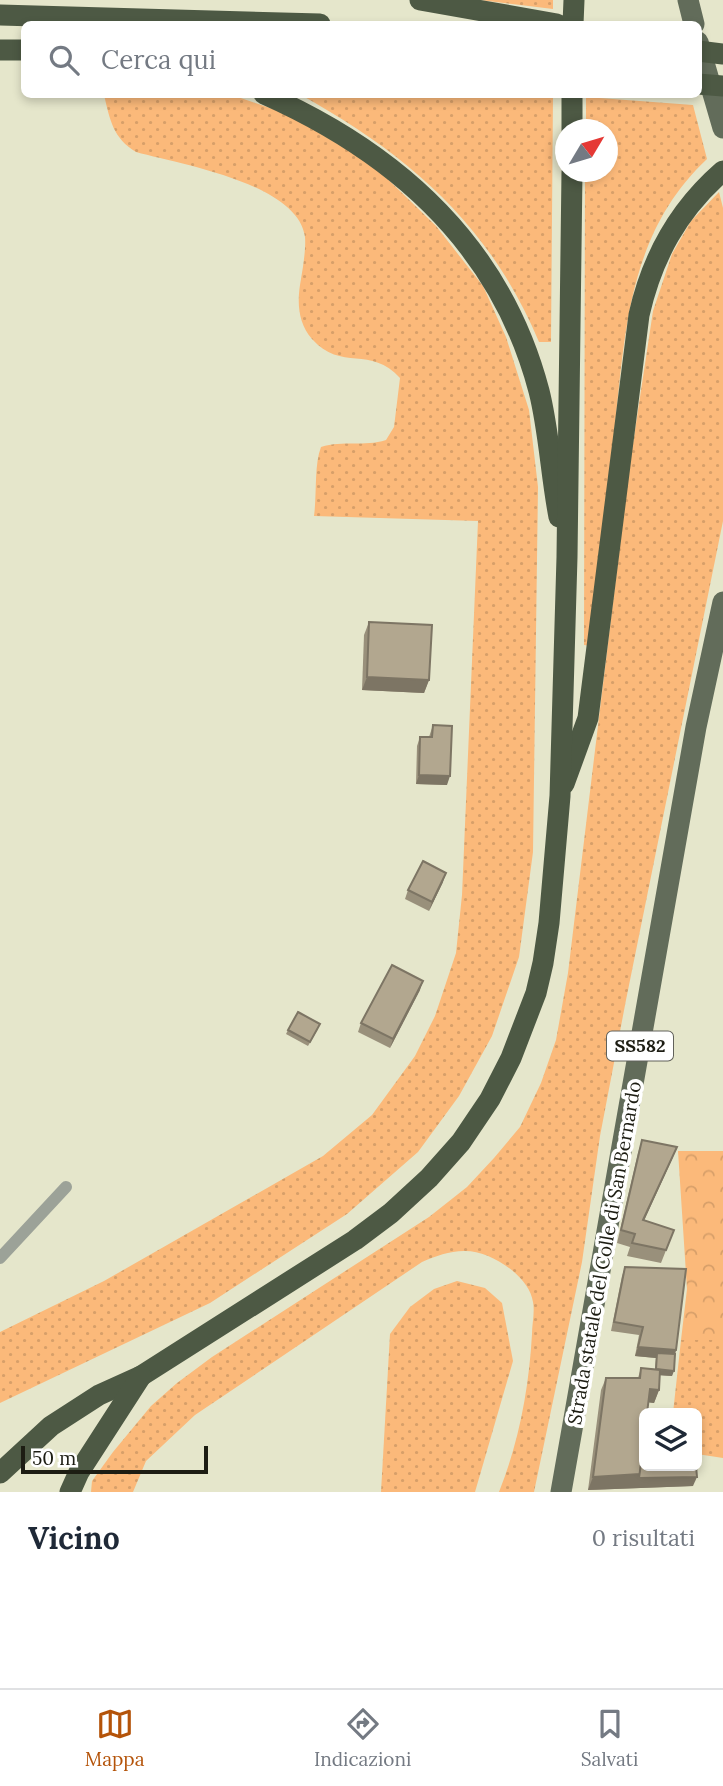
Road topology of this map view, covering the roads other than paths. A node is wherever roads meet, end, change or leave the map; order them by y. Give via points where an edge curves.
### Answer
1 (420, 0) edge
2 (573, 0) edge
3 (688, 0) edge
4 (0, 15) edge
5 (211, 21) edge
6 (538, 21) edge
7 (573, 21) edge
8 (693, 21) edge
9 (0, 50) edge
10 (21, 50) edge
11 (702, 51) edge
12 (723, 54) edge
13 (702, 56) edge
14 (702, 84) edge
15 (723, 86) edge
16 (273, 98) edge
17 (572, 98) edge
18 (572, 119) edge
19 (723, 128) edge
20 (723, 171) edge
21 (572, 182) edge
22 (567, 557) junction
23 (723, 602) edge
24 (559, 796) junction
25 (66, 1187) dead end
26 (0, 1258) edge
27 (141, 1376) junction
28 (0, 1473) edge
29 (78, 1482) edge
30 (70, 1492) edge
31 (561, 1492) edge

1 - 6 highway
2 - 7 highway
3 - 8 main road
4 - 5 highway
9 - 10 highway
11 - 12 highway, bridge
13 - 19 main road
14 - 15 highway, bridge
16 - 22 highway via 370,151 428,200 483,266 530,361
17 - 18 highway
20 - 24 highway via 685,209 660,249 646,284 588,718
21 - 22 highway
22 - 24 highway
23 - 31 main road, Strada statale del Colle di San Bernardo / SS582 via 694,740
24 - 27 highway via 549,923 536,993 511,1058 461,1142 429,1178 355,1240
25 - 26 lane
27 - 28 highway via 99,1395 51,1426
27 - 29 highway
29 - 30 highway

